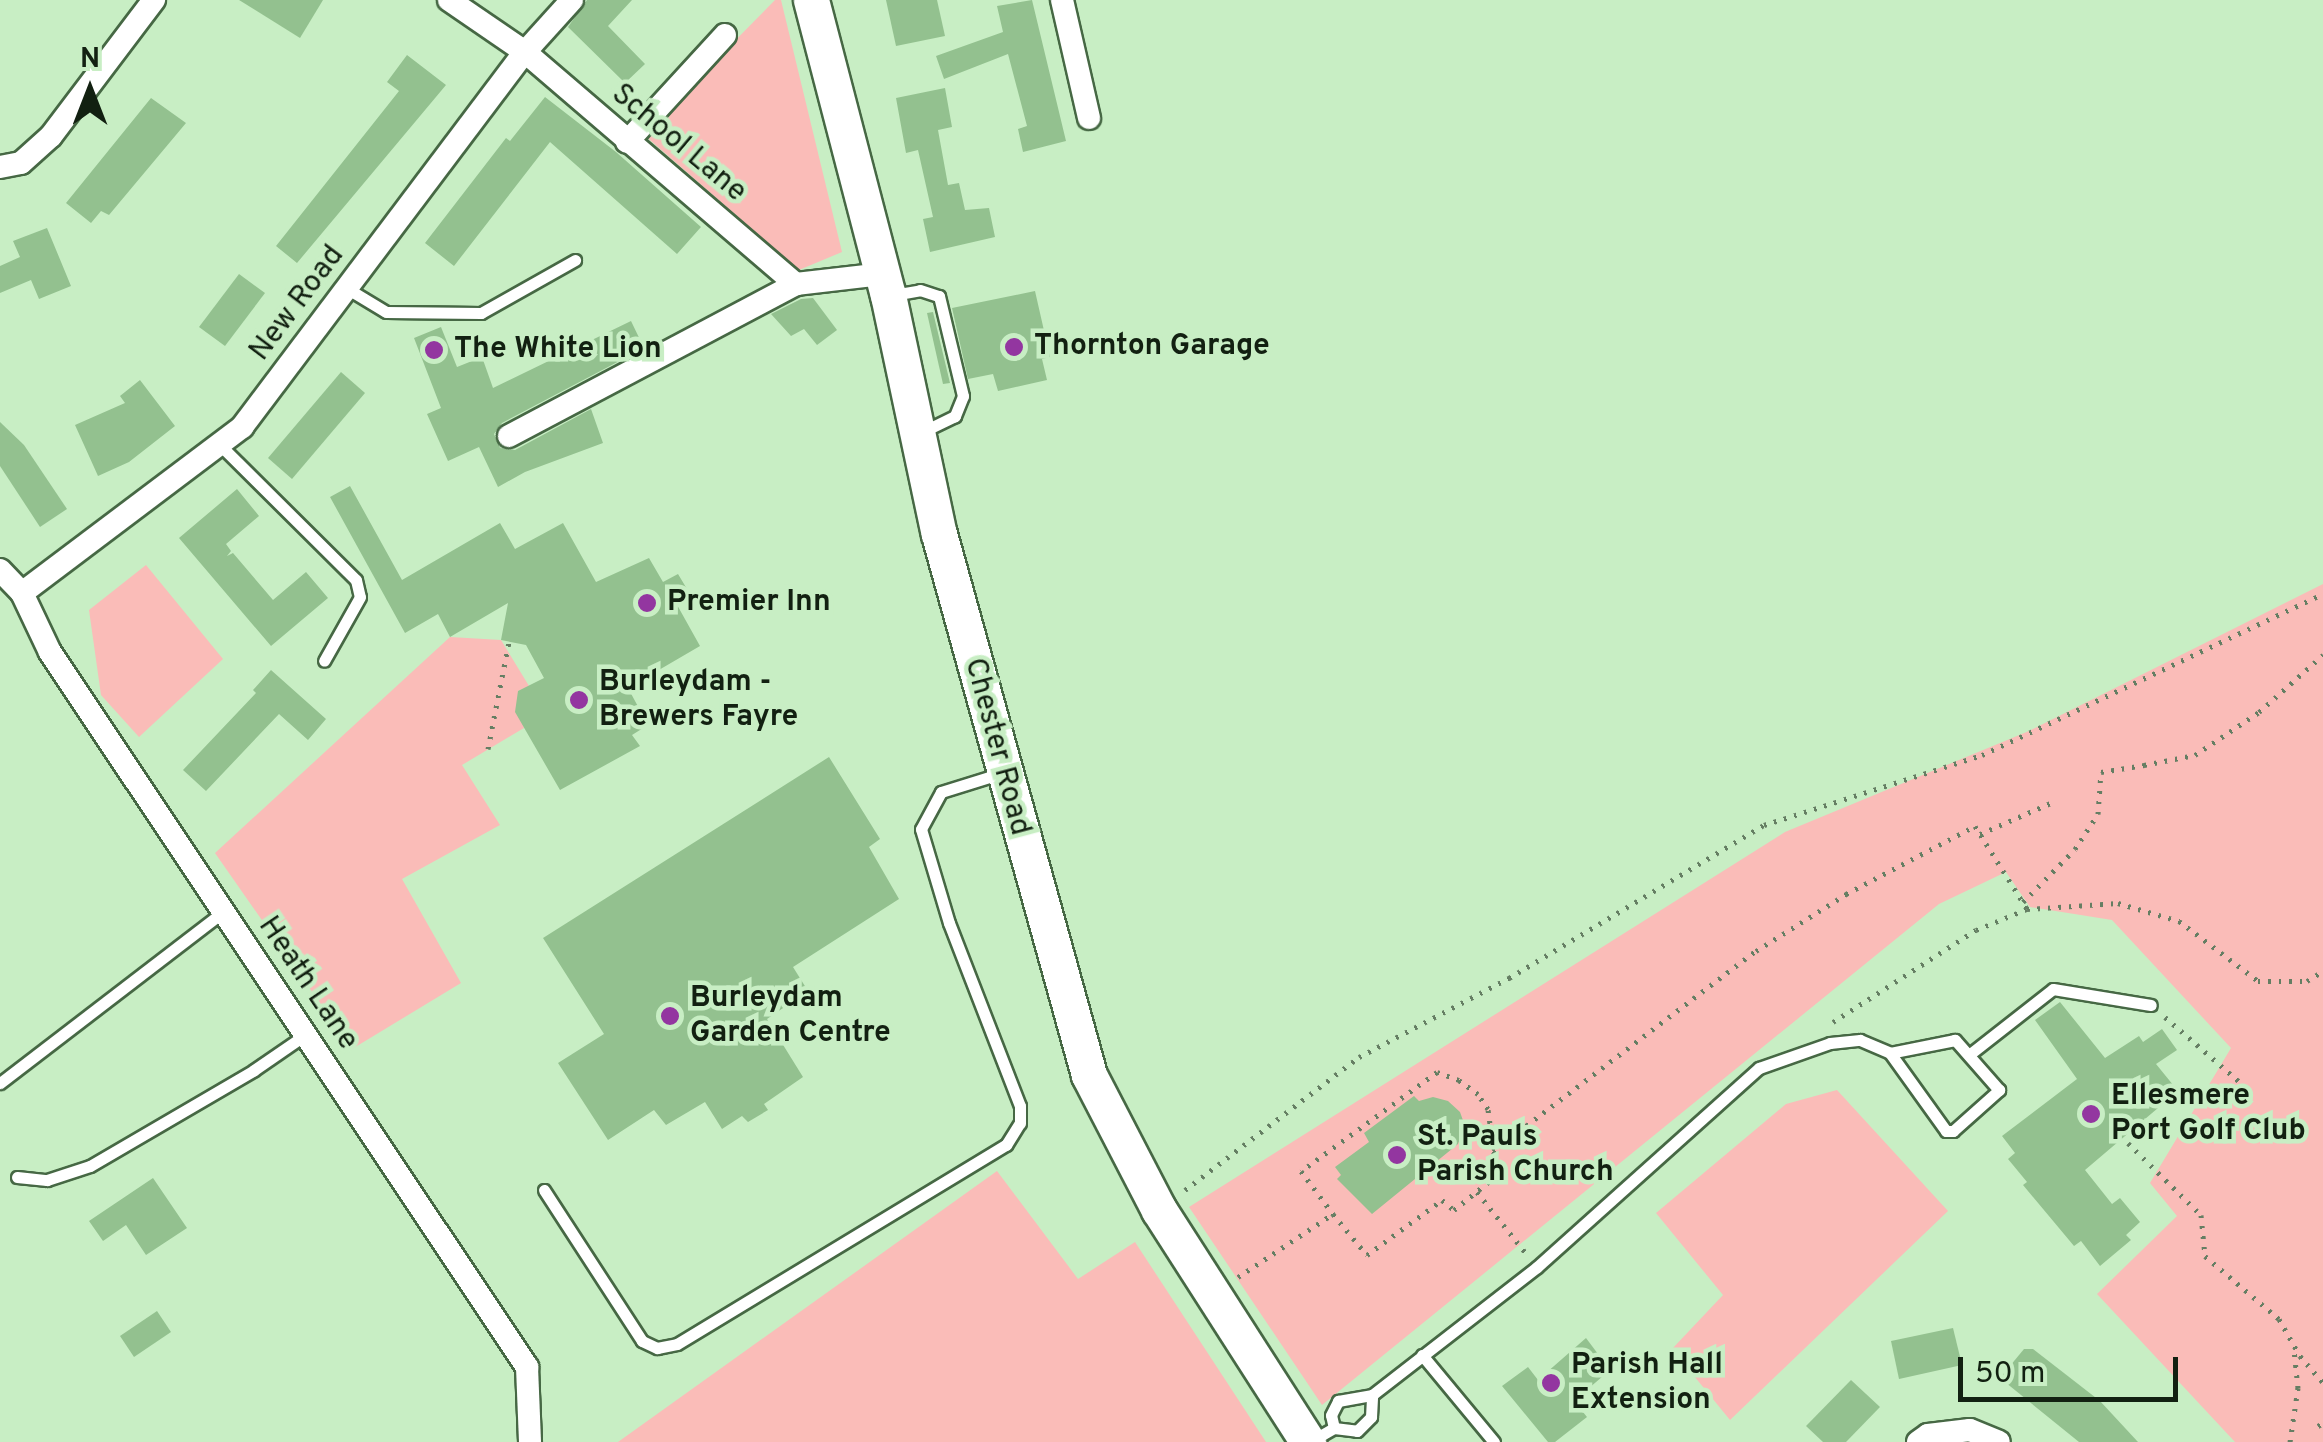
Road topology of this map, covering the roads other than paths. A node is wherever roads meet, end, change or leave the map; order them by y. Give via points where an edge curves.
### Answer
1 (154, 0) edge
2 (449, 0) edge
3 (572, 0) edge
4 (811, 0) edge
5 (1062, 0) edge
6 (724, 35) dead end
7 (525, 52) junction
8 (1089, 118) dead end
9 (628, 142) junction
10 (0, 167) edge
11 (574, 260) dead end
12 (796, 284) junction
13 (886, 285) junction
14 (348, 288) junction
15 (920, 433) junction
16 (509, 436) dead end
17 (219, 444) junction
18 (0, 570) edge
19 (22, 593) junction
20 (324, 661) dead end
21 (1002, 773) junction
22 (223, 912) junction
23 (2151, 1005) road end
24 (305, 1034) junction
25 (1890, 1053) junction
26 (1970, 1054) junction
27 (0, 1083) edge
28 (17, 1177) dead end
29 (544, 1190) dead end
30 (1422, 1356) junction
31 (1372, 1395) junction
32 (1317, 1437) edge
33 (530, 1442) edge
34 (1494, 1442) edge
35 (1918, 1442) edge
36 (1999, 1442) edge

1 - 10 street via 52,136 21,163
2 - 7 street, School Lane
3 - 7 street, New Road
4 - 13 main road, Chester Road
5 - 8 street
6 - 9 street
7 - 9 street, School Lane
7 - 14 street, New Road
9 - 12 street, School Lane
11 - 14 lane via 481,313 386,312
12 - 13 street
12 - 16 street
13 - 15 main road, Chester Road
13 - 15 lane via 939,296 963,396 955,416
14 - 17 street, New Road via 242,427
15 - 21 main road, Chester Road via 939,534
17 - 19 street, New Road
17 - 20 lane via 356,580 360,597
18 - 19 street, Heath Lane
19 - 22 street, Heath Lane via 50,652
21 - 29 lane via 941,792 921,829 949,923 1020,1106 1020,1123 1006,1146 676,1344 657,1348 642,1341
21 - 32 main road, Chester Road via 1089,1075 1210,1295
22 - 24 street, Heath Lane
22 - 27 lane
23 - 26 lane via 2053,989
24 - 28 lane via 90,1166 47,1180
24 - 33 street, Heath Lane via 527,1367
25 - 26 lane via 1949,1038
25 - 26 lane via 1946,1131 1999,1090
25 - 30 lane via 1860,1040 1830,1043 1759,1068 1537,1267
30 - 31 lane
30 - 34 lane
31 - 32 lane via 1338,1401
31 - 32 lane via 1372,1417 1357,1431
35 - 36 street via 1970,1430

